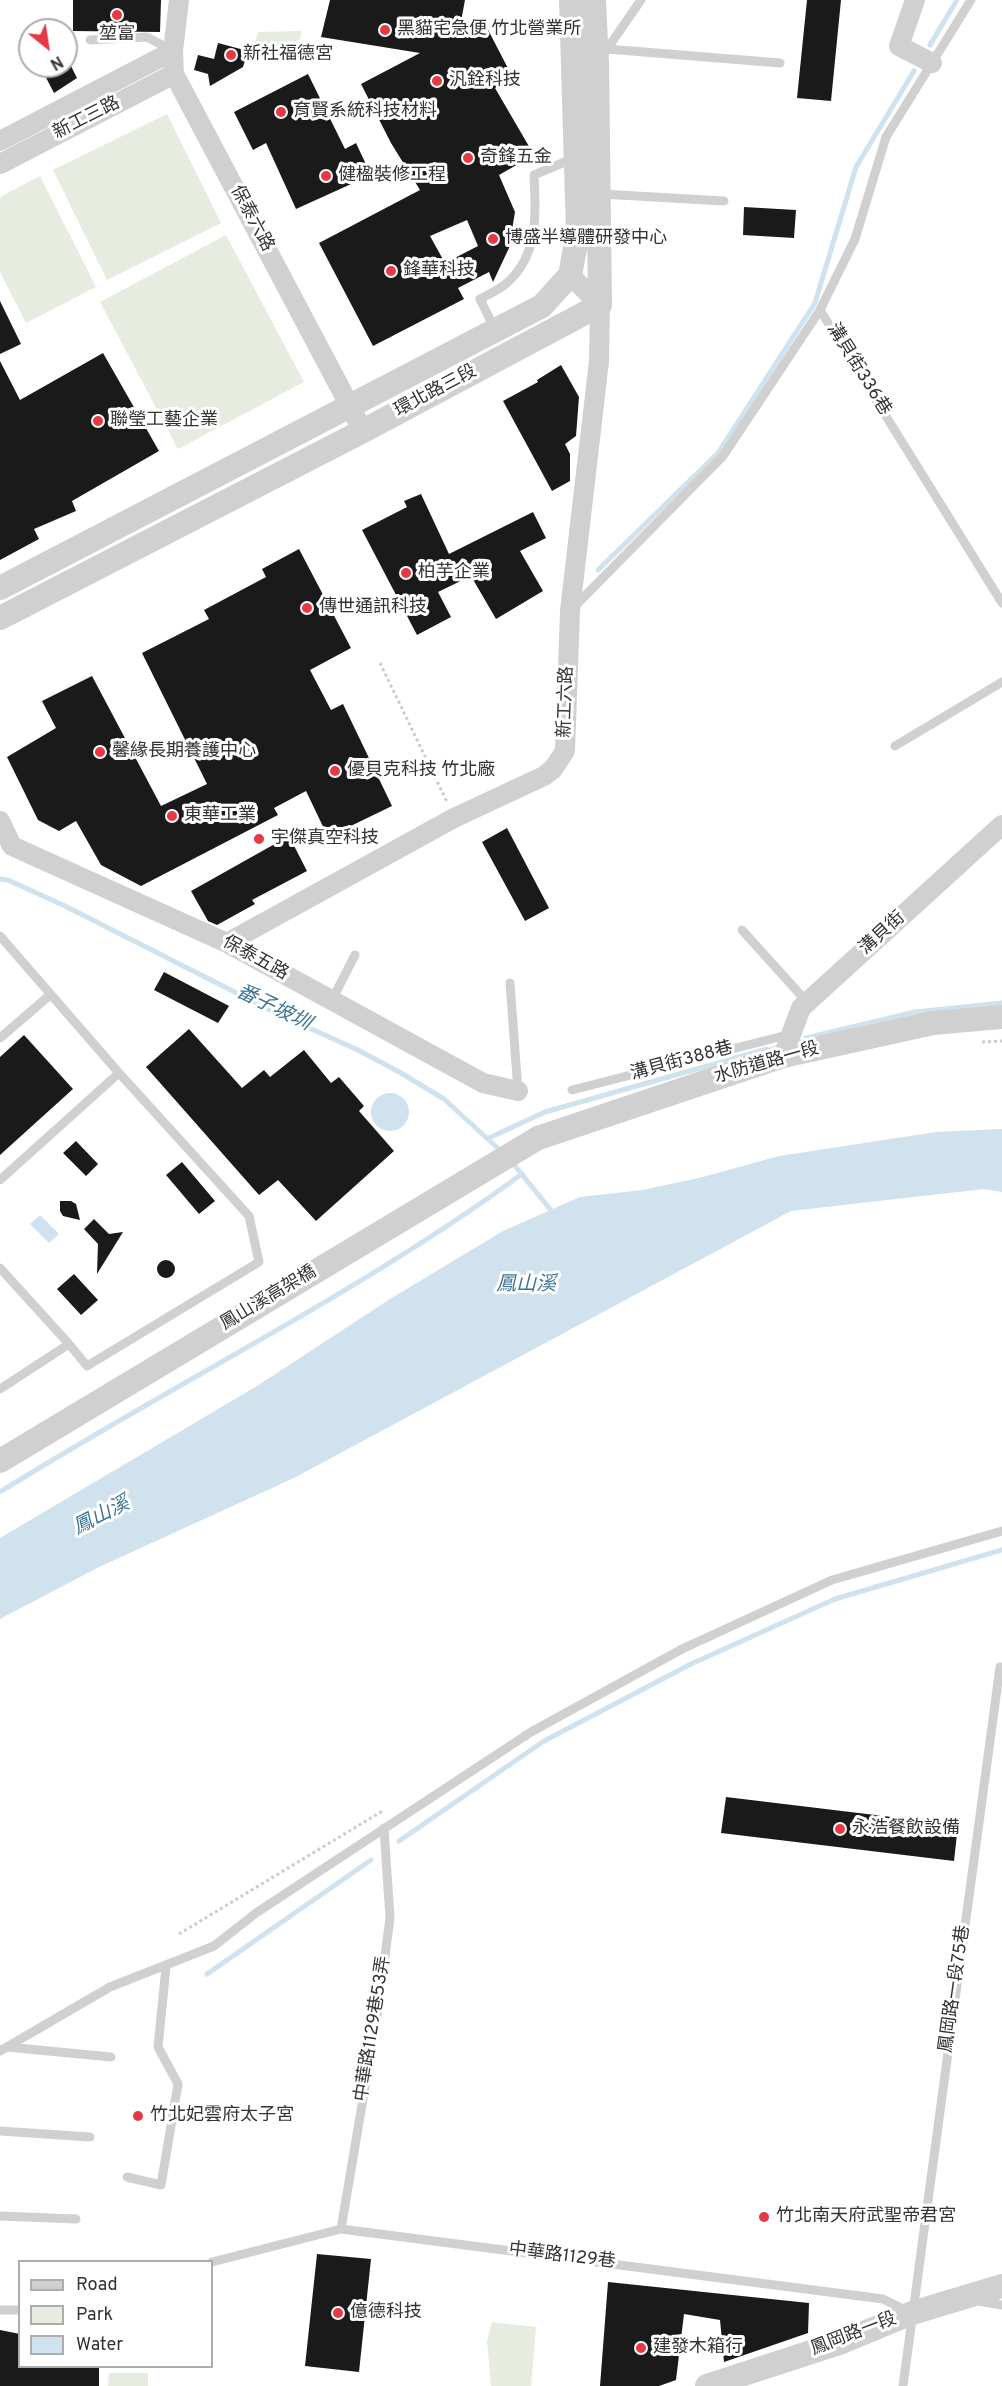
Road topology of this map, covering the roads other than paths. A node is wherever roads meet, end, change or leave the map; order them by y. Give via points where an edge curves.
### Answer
1 (179, 0) edge
2 (571, 0) edge
3 (594, 0) edge
4 (641, 0) edge
5 (915, 0) edge
6 (970, 0) edge
7 (90, 40) dead end
8 (173, 51) junction
9 (602, 56) junction
10 (780, 63) dead end
11 (932, 63) junction
12 (174, 74) junction
13 (0, 141) edge
14 (576, 157) junction
15 (0, 164) edge
16 (598, 194) junction
17 (724, 201) dead end
18 (570, 275) junction
19 (600, 305) junction
20 (820, 310) junction
21 (495, 330) junction
22 (349, 404) junction
23 (363, 431) junction
24 (0, 588) edge
25 (1002, 603) edge
26 (570, 611) junction
27 (0, 618) edge
28 (1002, 682) edge
29 (895, 746) dead end
30 (0, 822) edge
31 (1002, 825) edge
32 (742, 930) dead end
33 (0, 936) edge
34 (227, 943) junction
35 (355, 955) dead end
36 (510, 983) dead end
37 (50, 995) junction
38 (331, 1002) junction
39 (807, 1002) junction
40 (1002, 1017) edge
41 (0, 1038) edge
42 (787, 1045) junction
43 (119, 1073) junction
44 (572, 1090) dead end
45 (518, 1091) joint
46 (538, 1138) joint
47 (0, 1180) edge
48 (0, 1268) edge
49 (69, 1344) junction
50 (0, 1389) edge
51 (0, 1461) edge
52 (1002, 1530) edge
53 (1002, 1667) edge
54 (384, 1828) junction
55 (166, 1967) junction
56 (3, 2049) edge
57 (111, 2057) dead end
58 (0, 2131) edge
59 (90, 2137) dead end
60 (127, 2177) dead end
61 (0, 2216) edge
62 (76, 2219) dead end
63 (341, 2229) junction
64 (213, 2262) edge
65 (1002, 2286) edge
66 (962, 2299) junction
67 (1002, 2305) edge
68 (0, 2310) edge
69 (18, 2310) edge
70 (912, 2313) junction
71 (706, 2386) edge
72 (903, 2386) edge

1 - 8 street, 保泰六路
2 - 14 street
3 - 9 street
4 - 9 lane
5 - 11 street via 899,46
6 - 11 lane, 溝貝街336巷
7 - 8 lane via 147,37
8 - 12 street, 保泰六路
8 - 13 street, 新工三路
9 - 10 lane
9 - 16 street
11 - 20 lane, 溝貝街336巷 via 886,138 855,239
12 - 15 street, 新工三路
12 - 22 street, 保泰六路
14 - 18 street via 578,233
14 - 21 lane via 534,175 536,219 532,243 508,282 480,299
16 - 17 lane
16 - 19 street
18 - 19 street
18 - 21 street, 環北路三段 via 542,306
19 - 23 street, 環北路三段
19 - 26 street, 新工六路 via 599,361
20 - 25 lane, 溝貝街336巷
20 - 26 lane via 723,456
21 - 22 street, 環北路三段
22 - 23 street, 保泰六路
22 - 24 street, 環北路三段
23 - 27 street, 環北路三段
26 - 34 street, 新工六路 via 565,751 553,769 454,818
28 - 29 lane
30 - 34 street, 保泰五路 via 12,846
31 - 39 street, 溝貝街
32 - 39 lane
33 - 37 lane
34 - 38 street, 保泰五路
35 - 38 lane
36 - 45 lane
37 - 41 lane
37 - 43 lane
38 - 45 street, 保泰五路 via 483,1083
39 - 42 street, 溝貝街
40 - 42 street, 水防道路一段
42 - 44 lane, 溝貝街388巷
42 - 46 street, 水防道路一段
43 - 47 lane
43 - 49 lane via 249,1216 259,1262 87,1366
46 - 51 street, 鳳山溪高架橋
48 - 49 lane
49 - 50 lane
52 - 54 lane via 832,1580 682,1649 531,1732
53 - 70 lane, 鳳岡路一段75巷
54 - 55 lane via 256,1913 214,1946
54 - 63 lane, 中華路1129巷53弄 via 390,1918
55 - 56 lane via 110,1987
55 - 60 lane via 158,2047 178,2084 161,2185
56 - 57 lane
58 - 59 lane
61 - 62 lane
63 - 64 lane, 中華路1129巷
63 - 70 lane, 中華路1129巷 via 883,2299
65 - 66 street, 鳳岡路一段
66 - 67 lane
66 - 70 street, 鳳岡路一段
68 - 69 lane
70 - 71 street, 鳳岡路一段 via 842,2342
70 - 72 lane, 鳳岡路一段75巷

